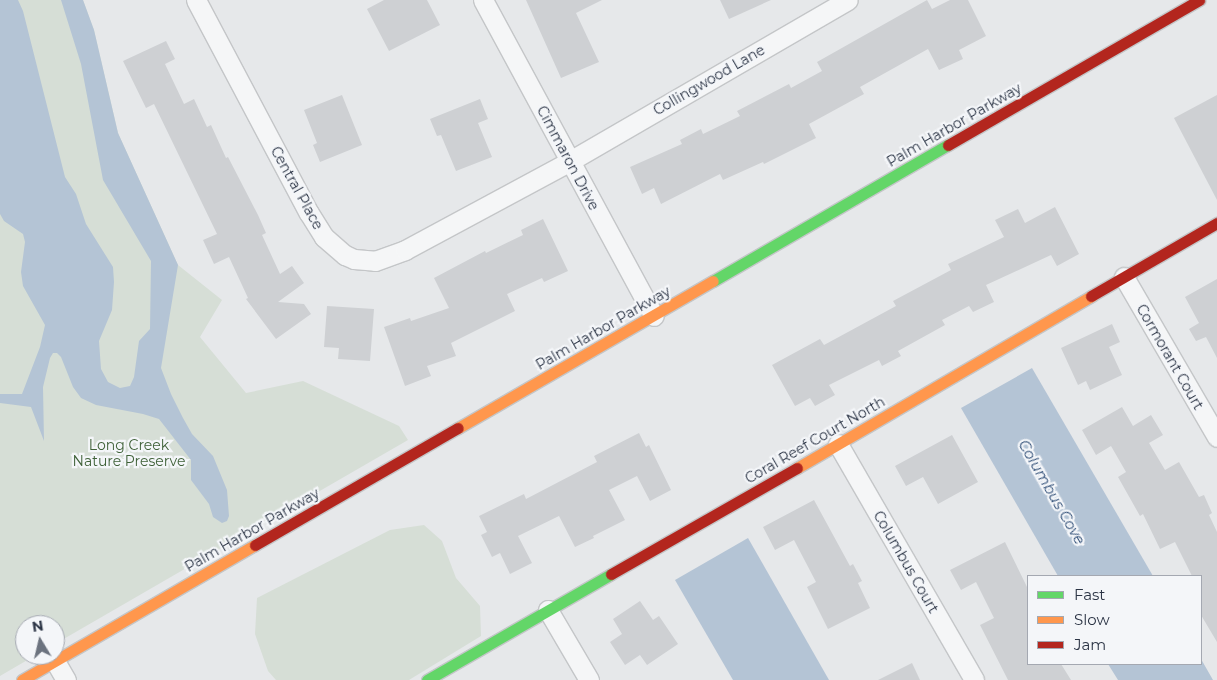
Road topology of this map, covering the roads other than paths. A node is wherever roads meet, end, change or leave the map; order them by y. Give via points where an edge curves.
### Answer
1 (196, 0) edge
2 (483, 0) edge
3 (848, 0) edge
4 (1199, 0) edge
5 (570, 161) junction
6 (1217, 223) edge
7 (1124, 277) junction
8 (654, 316) junction
9 (1217, 437) edge
10 (838, 444) junction
11 (548, 610) junction
12 (65, 656) edge
13 (49, 665) edge
14 (58, 665) edge
15 (22, 680) edge
16 (66, 680) edge
17 (427, 680) edge
18 (589, 680) edge
19 (974, 680) edge

1 - 5 street, Central Place via 309,213 329,243 344,255 375,261 394,255
2 - 5 street, Cimmaron Drive
3 - 5 street, Collingwood Lane
4 - 8 street, Palm Harbor Parkway
5 - 8 street, Cimmaron Drive
6 - 7 street, Coral Reef Court North
7 - 9 street, Cormorant Court
7 - 10 street, Coral Reef Court North
8 - 12 street, Palm Harbor Parkway
10 - 11 street, Coral Reef Court North
10 - 19 street, Columbus Court
11 - 17 street, Coral Reef Court North
11 - 18 street
13 - 15 street, Palm Harbor Parkway
14 - 16 street

